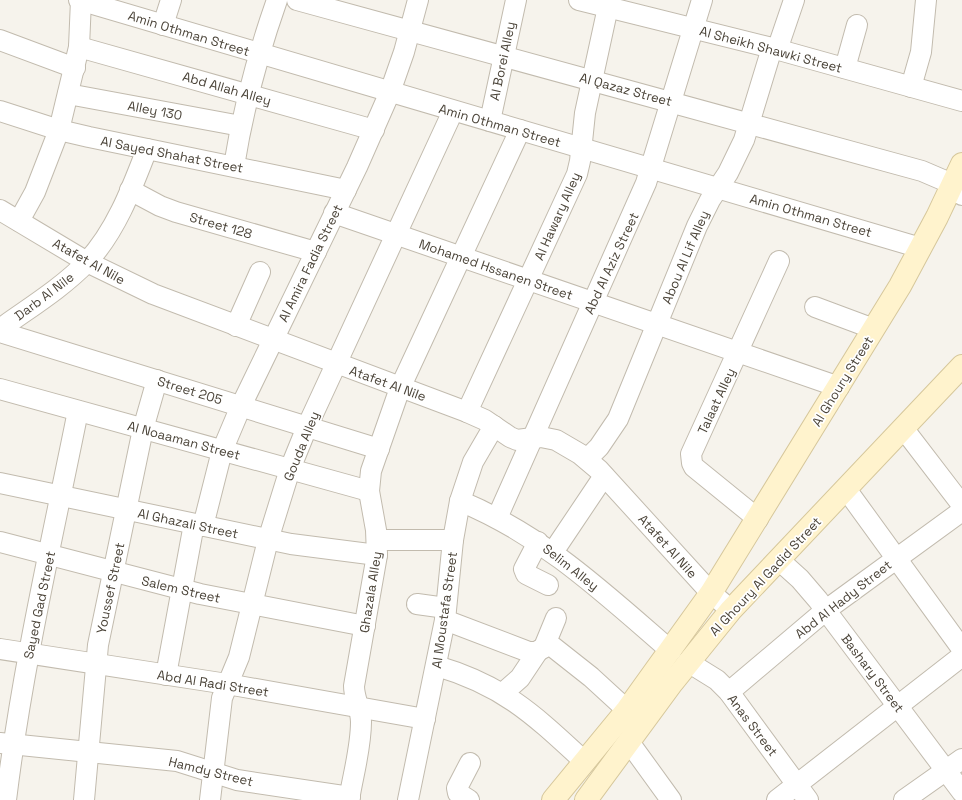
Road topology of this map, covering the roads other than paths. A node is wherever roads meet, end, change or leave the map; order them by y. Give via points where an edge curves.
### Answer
1 (80, 0) edge
2 (171, 0) edge
3 (277, 0) edge
4 (297, 0) edge
5 (418, 0) edge
6 (516, 0) edge
7 (579, 0) edge
8 (702, 0) edge
9 (794, 0) edge
10 (926, 0) edge
11 (608, 7) junction
12 (163, 25) junction
13 (857, 25) dead end
14 (693, 28) junction
15 (410, 32) junction
16 (0, 40) edge
17 (79, 47) junction
18 (775, 49) junction
19 (259, 54) junction
20 (502, 57) junction
21 (75, 68) junction
22 (845, 68) junction
23 (592, 80) junction
24 (911, 87) junction
25 (390, 92) junction
26 (68, 94) junction
27 (248, 94) junction
28 (962, 100) edge
29 (671, 101) junction
30 (0, 111) edge
31 (453, 111) junction
32 (490, 121) junction
33 (749, 123) junction
34 (241, 126) junction
35 (59, 130) junction
36 (374, 130) junction
37 (520, 130) junction
38 (582, 149) junction
39 (147, 150) junction
40 (962, 164) edge
41 (234, 166) junction
42 (651, 169) junction
43 (719, 188) junction
44 (130, 190) junction
45 (346, 190) junction
46 (957, 191) edge
47 (0, 210) edge
48 (334, 213) junction
49 (19, 221) junction
50 (396, 234) junction
51 (921, 248) junction
52 (316, 252) junction
53 (461, 257) junction
54 (779, 261) dead end
55 (86, 262) junction
56 (260, 272) dead end
57 (528, 280) junction
58 (592, 302) junction
59 (815, 307) dead end
60 (656, 324) junction
61 (236, 326) junction
62 (874, 329) junction
63 (0, 330) edge
64 (273, 340) junction
65 (739, 352) junction
66 (336, 364) junction
67 (962, 366) edge
68 (157, 380) junction
69 (839, 387) junction
70 (400, 388) junction
71 (0, 389) edge
72 (241, 406) junction
73 (78, 411) junction
74 (466, 412) junction
75 (494, 426) junction
76 (307, 427) junction
77 (903, 428) junction
78 (143, 429) junction
79 (532, 439) junction
80 (379, 449) junction
81 (222, 451) junction
82 (587, 459) junction
83 (290, 469) junction
84 (604, 476) junction
85 (0, 483) edge
86 (846, 489) junction
87 (369, 491) junction
88 (61, 496) junction
89 (460, 501) junction
90 (962, 505) edge
91 (127, 510) junction
92 (962, 511) edge
93 (497, 518) junction
94 (758, 519) junction
95 (198, 525) junction
96 (268, 540) junction
97 (453, 540) junction
98 (0, 542) edge
99 (545, 547) junction
100 (377, 548) junction
101 (49, 555) junction
102 (896, 557) junction
103 (779, 560) junction
104 (114, 572) junction
105 (537, 583) dead end
106 (182, 589) junction
107 (711, 593) junction
108 (251, 604) junction
109 (417, 604) dead end
110 (731, 610) junction
111 (826, 610) junction
112 (446, 614) junction
113 (556, 618) dead end
114 (365, 626) junction
115 (0, 648) edge
116 (541, 649) junction
117 (962, 649) edge
118 (29, 653) junction
119 (962, 656) edge
120 (679, 657) junction
121 (95, 664) junction
122 (437, 666) junction
123 (166, 675) junction
124 (227, 684) junction
125 (729, 692) junction
126 (503, 693) junction
127 (649, 696) junction
128 (898, 706) junction
129 (359, 708) junction
130 (626, 710) junction
131 (425, 719) junction
132 (629, 742) junction
133 (6, 743) edge
134 (88, 752) junction
135 (962, 759) edge
136 (585, 762) junction
137 (470, 763) dead end
138 (946, 770) junction
139 (214, 774) junction
140 (802, 792) edge
141 (962, 792) edge
142 (285, 794) edge
143 (349, 798) edge
144 (6, 800) edge
145 (84, 800) edge
146 (210, 800) edge
147 (408, 800) edge
148 (469, 800) edge
149 (553, 800) edge
150 (586, 800) edge
151 (671, 800) edge
152 (777, 800) edge
153 (904, 800) edge

1 - 12 street, Amin Othman Street
1 - 17 street
2 - 12 street
3 - 19 street
4 - 15 street, Al Qazaz Street
5 - 15 street, Al Amira Fadia Street
6 - 20 street, Al Borei Alley
7 - 11 street, Al Sheikh Shawki Street
8 - 14 street, Abd Al Aziz Street
9 - 18 street, Abou Al Lif Alley
10 - 24 street via 921,52
11 - 14 street, Al Sheikh Shawki Street
11 - 23 street, Al Hawary Alley
12 - 19 street, Amin Othman Street
13 - 22 street
14 - 18 street, Al Sheikh Shawki Street
14 - 29 street, Abd Al Aziz Street
15 - 20 street, Al Qazaz Street
15 - 25 street, Al Amira Fadia Street
16 - 21 street
17 - 21 street
17 - 27 street, Abd Allah Alley
18 - 22 street, Al Sheikh Shawki Street
18 - 33 street, Abou Al Lif Alley
19 - 25 street, Amin Othman Street
19 - 27 street
20 - 23 street, Al Qazaz Street
20 - 32 street, Al Borei Alley
21 - 26 street
22 - 24 street, Al Sheikh Shawki Street
23 - 29 street, Al Qazaz Street
23 - 38 street, Al Hawary Alley via 584,119
24 - 28 street, Al Sheikh Shawki Street
25 - 31 street, Amin Othman Street
25 - 36 street, Al Amira Fadia Street
26 - 34 street, Alley 130
26 - 35 street
27 - 34 street
27 - 36 street, Abd Allah Alley
29 - 33 street, Al Qazaz Street
29 - 42 street, Abd Al Aziz Street
30 - 35 street, Al Sayed Shahat Street
31 - 32 street, Amin Othman Street
31 - 50 street, Gouda Alley
32 - 37 street, Amin Othman Street
33 - 43 street, Abou Al Lif Alley via 737,157
33 - 46 street, Al Qazaz Street via 922,171 943,180
34 - 41 street
35 - 39 street, Al Sayed Shahat Street
35 - 49 street via 37,186
36 - 45 street, Al Amira Fadia Street
37 - 38 street, Amin Othman Street
37 - 53 street, Ghazala Alley
38 - 42 street, Amin Othman Street
38 - 57 street, Al Hawary Alley via 577,174
39 - 41 street, Al Sayed Shahat Street
39 - 44 street, Darb Al Nile
40 - 46 street, Al Ghoury Street
41 - 45 street, Al Sayed Shahat Street
42 - 43 street, Amin Othman Street
42 - 58 street, Abd Al Aziz Street via 635,211
43 - 51 street, Amin Othman Street
43 - 60 street, Abou Al Lif Alley via 697,226
44 - 52 street, Street 128 via 176,212
44 - 55 street, Darb Al Nile via 110,231
45 - 48 street, Al Amira Fadia Street
46 - 51 street, Al Ghoury Street
47 - 49 street, Atafet Al Nile
48 - 50 street, Mohamed Hssanen Street
48 - 52 street, Al Amira Fadia Street
49 - 55 street, Atafet Al Nile
50 - 53 street, Mohamed Hssanen Street
50 - 66 street, Gouda Alley
51 - 62 street, Al Ghoury Street
52 - 64 street, Al Amira Fadia Street
53 - 57 street, Mohamed Hssanen Street
53 - 70 street, Ghazala Alley
54 - 65 street, Talaat Alley
55 - 61 street, Atafet Al Nile via 153,294
55 - 63 street, Darb Al Nile
56 - 61 street
57 - 58 street, Mohamed Hssanen Street
57 - 74 street, Al Hawary Alley
58 - 60 street, Mohamed Hssanen Street
58 - 79 street, Abd Al Aziz Street
59 - 62 street
60 - 65 street, Mohamed Hssanen Street
60 - 82 street, Abou Al Lif Alley via 618,419 599,447
61 - 64 street, Atafet Al Nile
62 - 69 street, Al Ghoury Street
63 - 68 street, Street 205
64 - 66 street, Atafet Al Nile
64 - 72 street, Al Amira Fadia Street
65 - 69 street, Mohamed Hssanen Street
65 - 94 street, Talaat Alley via 691,458 698,470
66 - 70 street, Atafet Al Nile
66 - 76 street, Gouda Alley
67 - 77 street, Al Ghoury Al Gadid Street
68 - 72 street, Street 205
68 - 78 street, Youssef Street
69 - 94 street, Al Ghoury Street
70 - 74 street, Atafet Al Nile
70 - 80 street, Ghazala Alley
71 - 73 street, Al Noaaman Street
72 - 76 street, Street 205
72 - 81 street, Al Amira Fadia Street
73 - 78 street, Al Noaaman Street
73 - 88 street, Sayed Gad Street
74 - 75 street, Atafet Al Nile
75 - 79 street, Atafet Al Nile via 517,440
75 - 89 street, Al Moustafa Street via 473,462
76 - 80 street, Street 205
76 - 83 street, Gouda Alley
77 - 86 street, Al Ghoury Al Gadid Street
77 - 90 street
78 - 81 street, Al Noaaman Street
78 - 91 street, Youssef Street
79 - 82 street, Atafet Al Nile via 541,437 556,440
79 - 93 street, Abd Al Aziz Street
80 - 87 street, Ghazala Alley via 371,471
81 - 83 street, Al Noaaman Street
81 - 95 street, Al Amira Fadia Street
82 - 84 street, Atafet Al Nile
83 - 87 street, Al Noaaman Street
83 - 96 street, Gouda Alley
84 - 99 street
84 - 107 street, Atafet Al Nile
85 - 88 street, Al Ghazali Street
86 - 102 street
86 - 103 street, Al Ghoury Al Gadid Street
87 - 100 street, Ghazala Alley
88 - 91 street, Al Ghazali Street
88 - 101 street, Sayed Gad Street
89 - 93 street, Selim Alley
89 - 97 street, Al Moustafa Street
91 - 95 street, Al Ghazali Street
91 - 104 street, Youssef Street
92 - 102 street, Abd Al Hady Street
93 - 99 street, Selim Alley
94 - 107 street, Al Ghoury Street
95 - 96 street, Al Ghazali Street
95 - 106 street, Al Amira Fadia Street
96 - 100 street, Al Ghazali Street via 317,549
96 - 108 street, Gouda Alley
97 - 100 street, Al Ghazali Street
97 - 112 street, Al Moustafa Street
98 - 101 street, Salem Street
99 - 105 street via 524,567 524,572
99 - 120 street, Selim Alley via 594,584
100 - 114 street, Ghazala Alley
101 - 104 street, Salem Street
101 - 118 street, Sayed Gad Street
102 - 111 street, Abd Al Hady Street
102 - 117 street
103 - 110 street, Al Ghoury Al Gadid Street
103 - 111 street, Bashary Street via 800,579
104 - 106 street, Salem Street
104 - 121 street, Youssef Street
106 - 108 street, Salem Street
106 - 123 street, Al Amira Fadia Street
107 - 110 street, Atafet Al Nile
107 - 120 street, Al Ghoury Al Gadid Street
108 - 114 street, Salem Street
108 - 124 street, Gouda Alley via 239,657
109 - 112 street
110 - 120 street, Al Ghoury Al Gadid Street
111 - 125 street, Abd Al Hady Street
111 - 128 street, Bashary Street
112 - 116 street via 529,652
112 - 122 street, Al Moustafa Street
113 - 116 street
114 - 129 street, Ghazala Alley via 354,686
115 - 118 street, Abd Al Radi Street
116 - 126 street via 520,678
116 - 130 street via 553,647 591,677
118 - 121 street, Abd Al Radi Street
118 - 133 street, Sayed Gad Street
119 - 128 street
120 - 125 street, Anas Street via 712,677
120 - 127 street, Al Ghoury Al Gadid Street
121 - 123 street, Abd Al Radi Street
121 - 134 street, Youssef Street
122 - 126 street via 471,677
122 - 131 street, Al Moustafa Street
123 - 124 street, Abd Al Radi Street
124 - 129 street, Abd Al Radi Street
124 - 139 street, Gouda Alley via 221,705
125 - 140 street, Anas Street
126 - 136 street via 529,711
127 - 130 street, Al Ghoury Al Gadid Street
127 - 132 street, Al Ghoury Al Gadid Street
128 - 138 street, Bashary Street
128 - 140 street
129 - 131 street, Abd Al Radi Street
129 - 143 street, Ghazala Alley via 361,728
130 - 136 street, Al Ghoury Al Gadid Street
131 - 147 street, Al Moustafa Street
132 - 150 street, Al Ghoury Al Gadid Street
132 - 151 street
133 - 134 street, Hamdy Street
133 - 144 street, Sayed Gad Street
134 - 139 street, Hamdy Street via 177,761
134 - 145 street, Youssef Street
135 - 138 street
136 - 149 street, Al Ghoury Al Gadid Street
137 - 148 street via 457,788 458,793
138 - 141 street, Bashary Street
138 - 153 street
139 - 142 street, Hamdy Street
139 - 146 street, Gouda Alley
140 - 152 street
142 - 143 street, Hamdy Street

